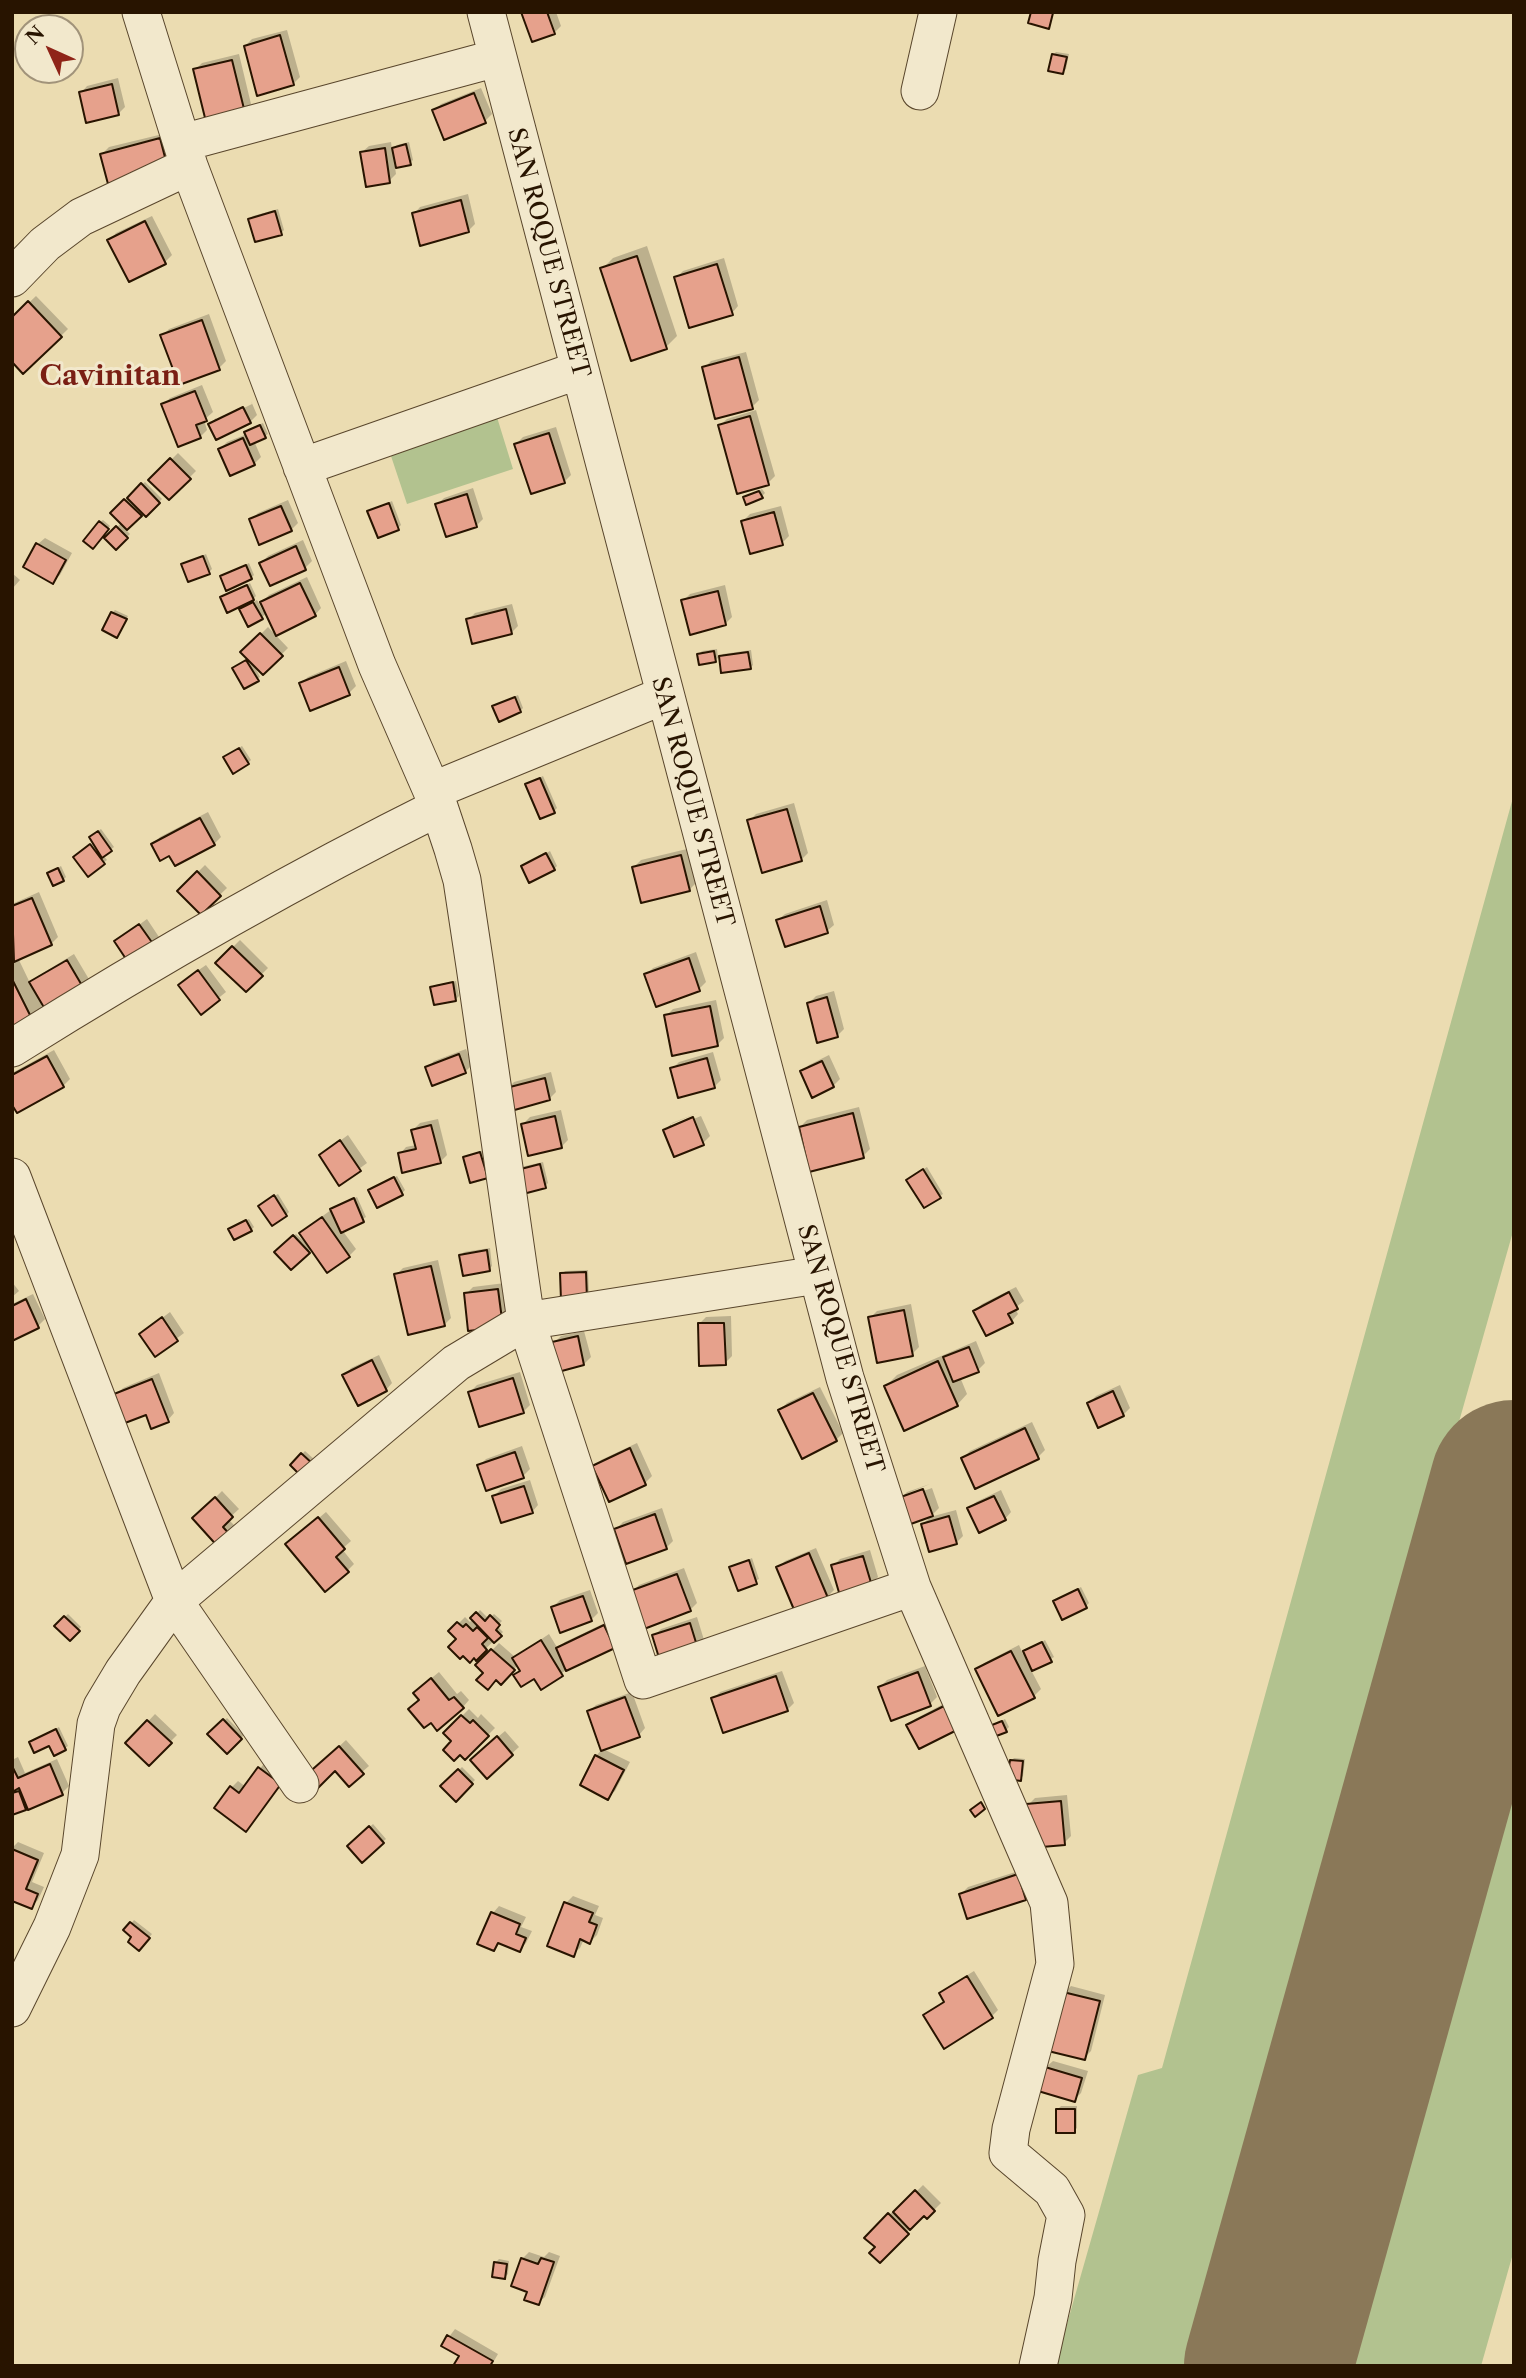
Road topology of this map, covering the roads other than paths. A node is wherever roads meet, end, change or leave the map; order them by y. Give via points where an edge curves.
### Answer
1 (141, 12) edge
2 (485, 12) edge
3 (938, 12) edge
4 (497, 58) junction
5 (920, 90) dead end
6 (186, 154) junction
7 (12, 278) edge
8 (579, 370) junction
9 (302, 467) junction
10 (665, 695) junction
11 (435, 799) junction
12 (12, 1048) edge
13 (12, 1177) edge
14 (817, 1275) junction
15 (526, 1321) junction
16 (912, 1587) junction
17 (174, 1601) junction
18 (300, 1784) dead end
19 (12, 2008) edge
20 (1038, 2366) edge

1 - 6 street
2 - 4 street, SAN ROQUE STREET
3 - 5 street
4 - 6 street
4 - 8 street, SAN ROQUE STREET
6 - 7 street via 81,217 45,244
6 - 9 street
8 - 9 street
8 - 10 street, SAN ROQUE STREET
9 - 11 street via 377,665
10 - 11 street
10 - 14 street, SAN ROQUE STREET
11 - 12 street
11 - 15 street via 462,880
13 - 17 street
14 - 15 street
14 - 16 street, SAN ROQUE STREET
15 - 16 street via 643,1680
15 - 17 street via 456,1363
16 - 20 street, SAN ROQUE STREET via 1049,1903 1055,1964 1008,2153 1052,2190 1066,2214
17 - 18 street
17 - 19 street via 102,1707 80,1856

